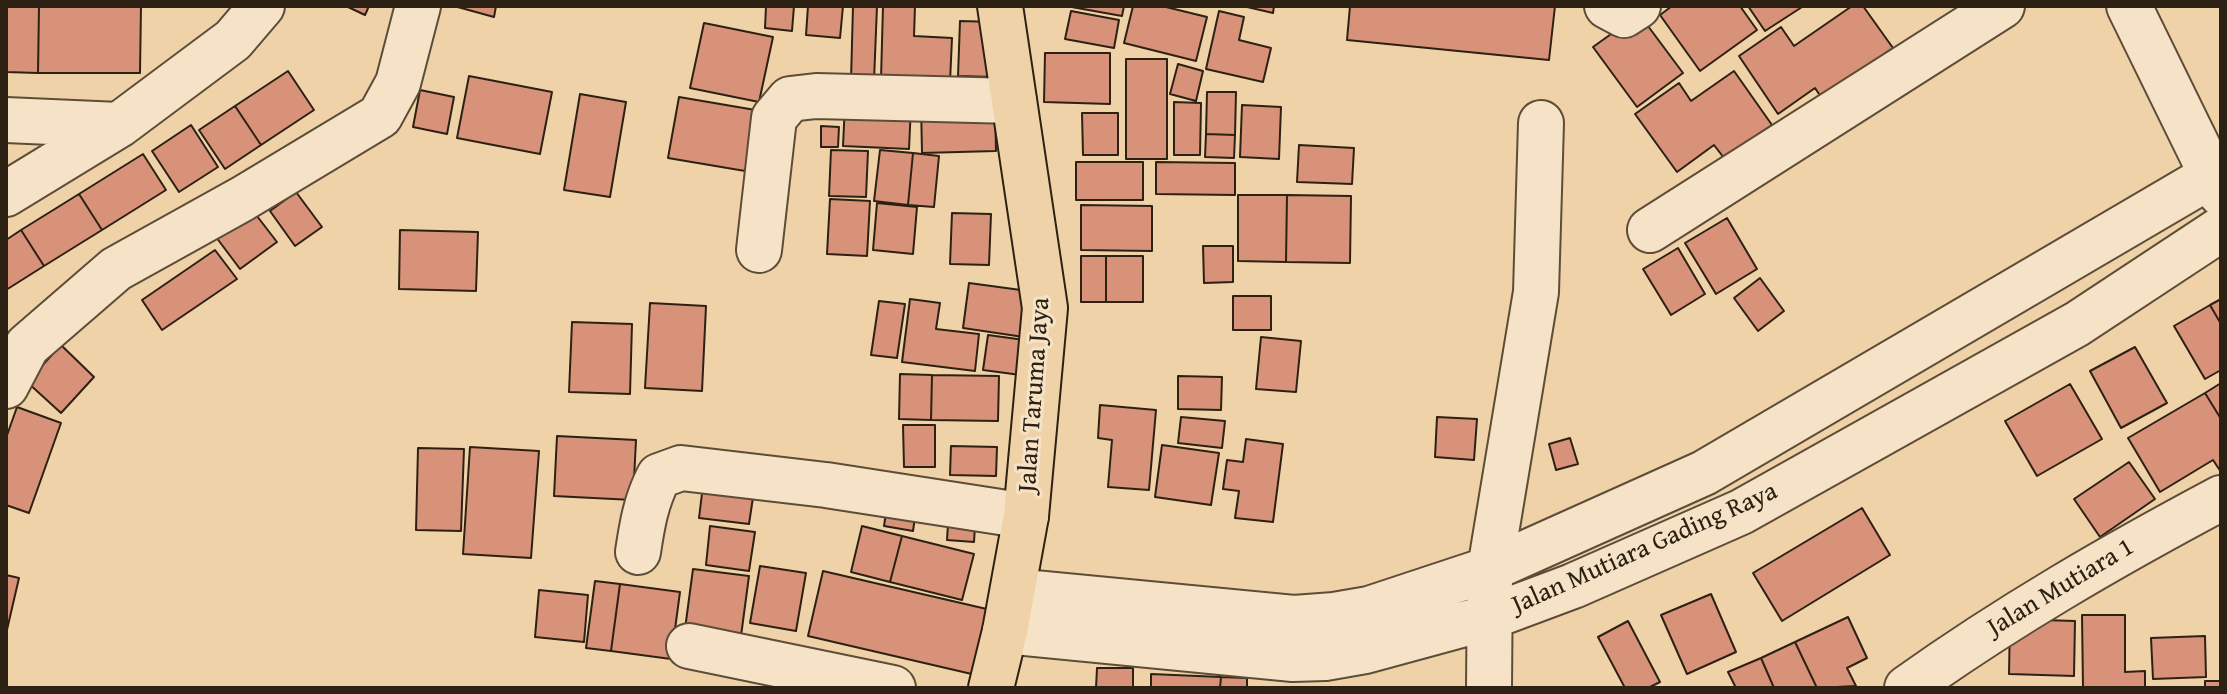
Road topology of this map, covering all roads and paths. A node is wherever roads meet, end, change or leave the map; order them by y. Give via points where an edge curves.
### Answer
1 (262, 6) edge
2 (418, 6) edge
3 (1000, 6) edge
4 (2002, 6) edge
5 (2129, 6) edge
6 (1014, 101) junction
7 (6, 120) edge
8 (1541, 123) dead end
9 (119, 125) junction
10 (2218, 179) edge
11 (6, 194) edge
12 (2221, 229) edge
13 (1650, 230) dead end
14 (759, 250) dead end
15 (6, 386) edge
16 (2221, 498) edge
17 (1026, 516) junction
18 (638, 552) dead end
19 (1490, 569) junction
20 (1009, 611) junction
21 (1490, 617) junction
22 (1294, 638) junction
23 (689, 646) dead end
24 (893, 688) edge
25 (991, 688) edge
26 (1489, 688) edge
27 (1907, 688) edge

1 - 9 street via 233,40
2 - 15 street via 398,83 380,116 116,269 27,346
3 - 6 main road, Jalan Taruma Jaya
4 - 13 street
5 - 10 street
6 - 14 street via 790,99 774,118
6 - 17 main road, Jalan Taruma Jaya via 1045,308
7 - 9 street
8 - 19 street via 1536,292
9 - 11 street
10 - 19 street, Jalan Mutiara Gading Raya via 1704,473
12 - 21 street, Jalan Mutiara Gading Raya via 2077,324 1741,512
16 - 27 street, Jalan Mutiara 1 via 2055,589
17 - 18 street via 681,468 659,476 643,516
17 - 20 main road, Jalan Taruma Jaya
19 - 21 street
19 - 22 street, Jalan Mutiara Gading Raya via 1369,609 1334,615
20 - 22 street, Jalan Mutiara Gading Raya
20 - 25 main road, Jalan Taruma Jaya
21 - 22 street, Jalan Mutiara Gading Raya via 1325,658
21 - 26 street
23 - 24 street

